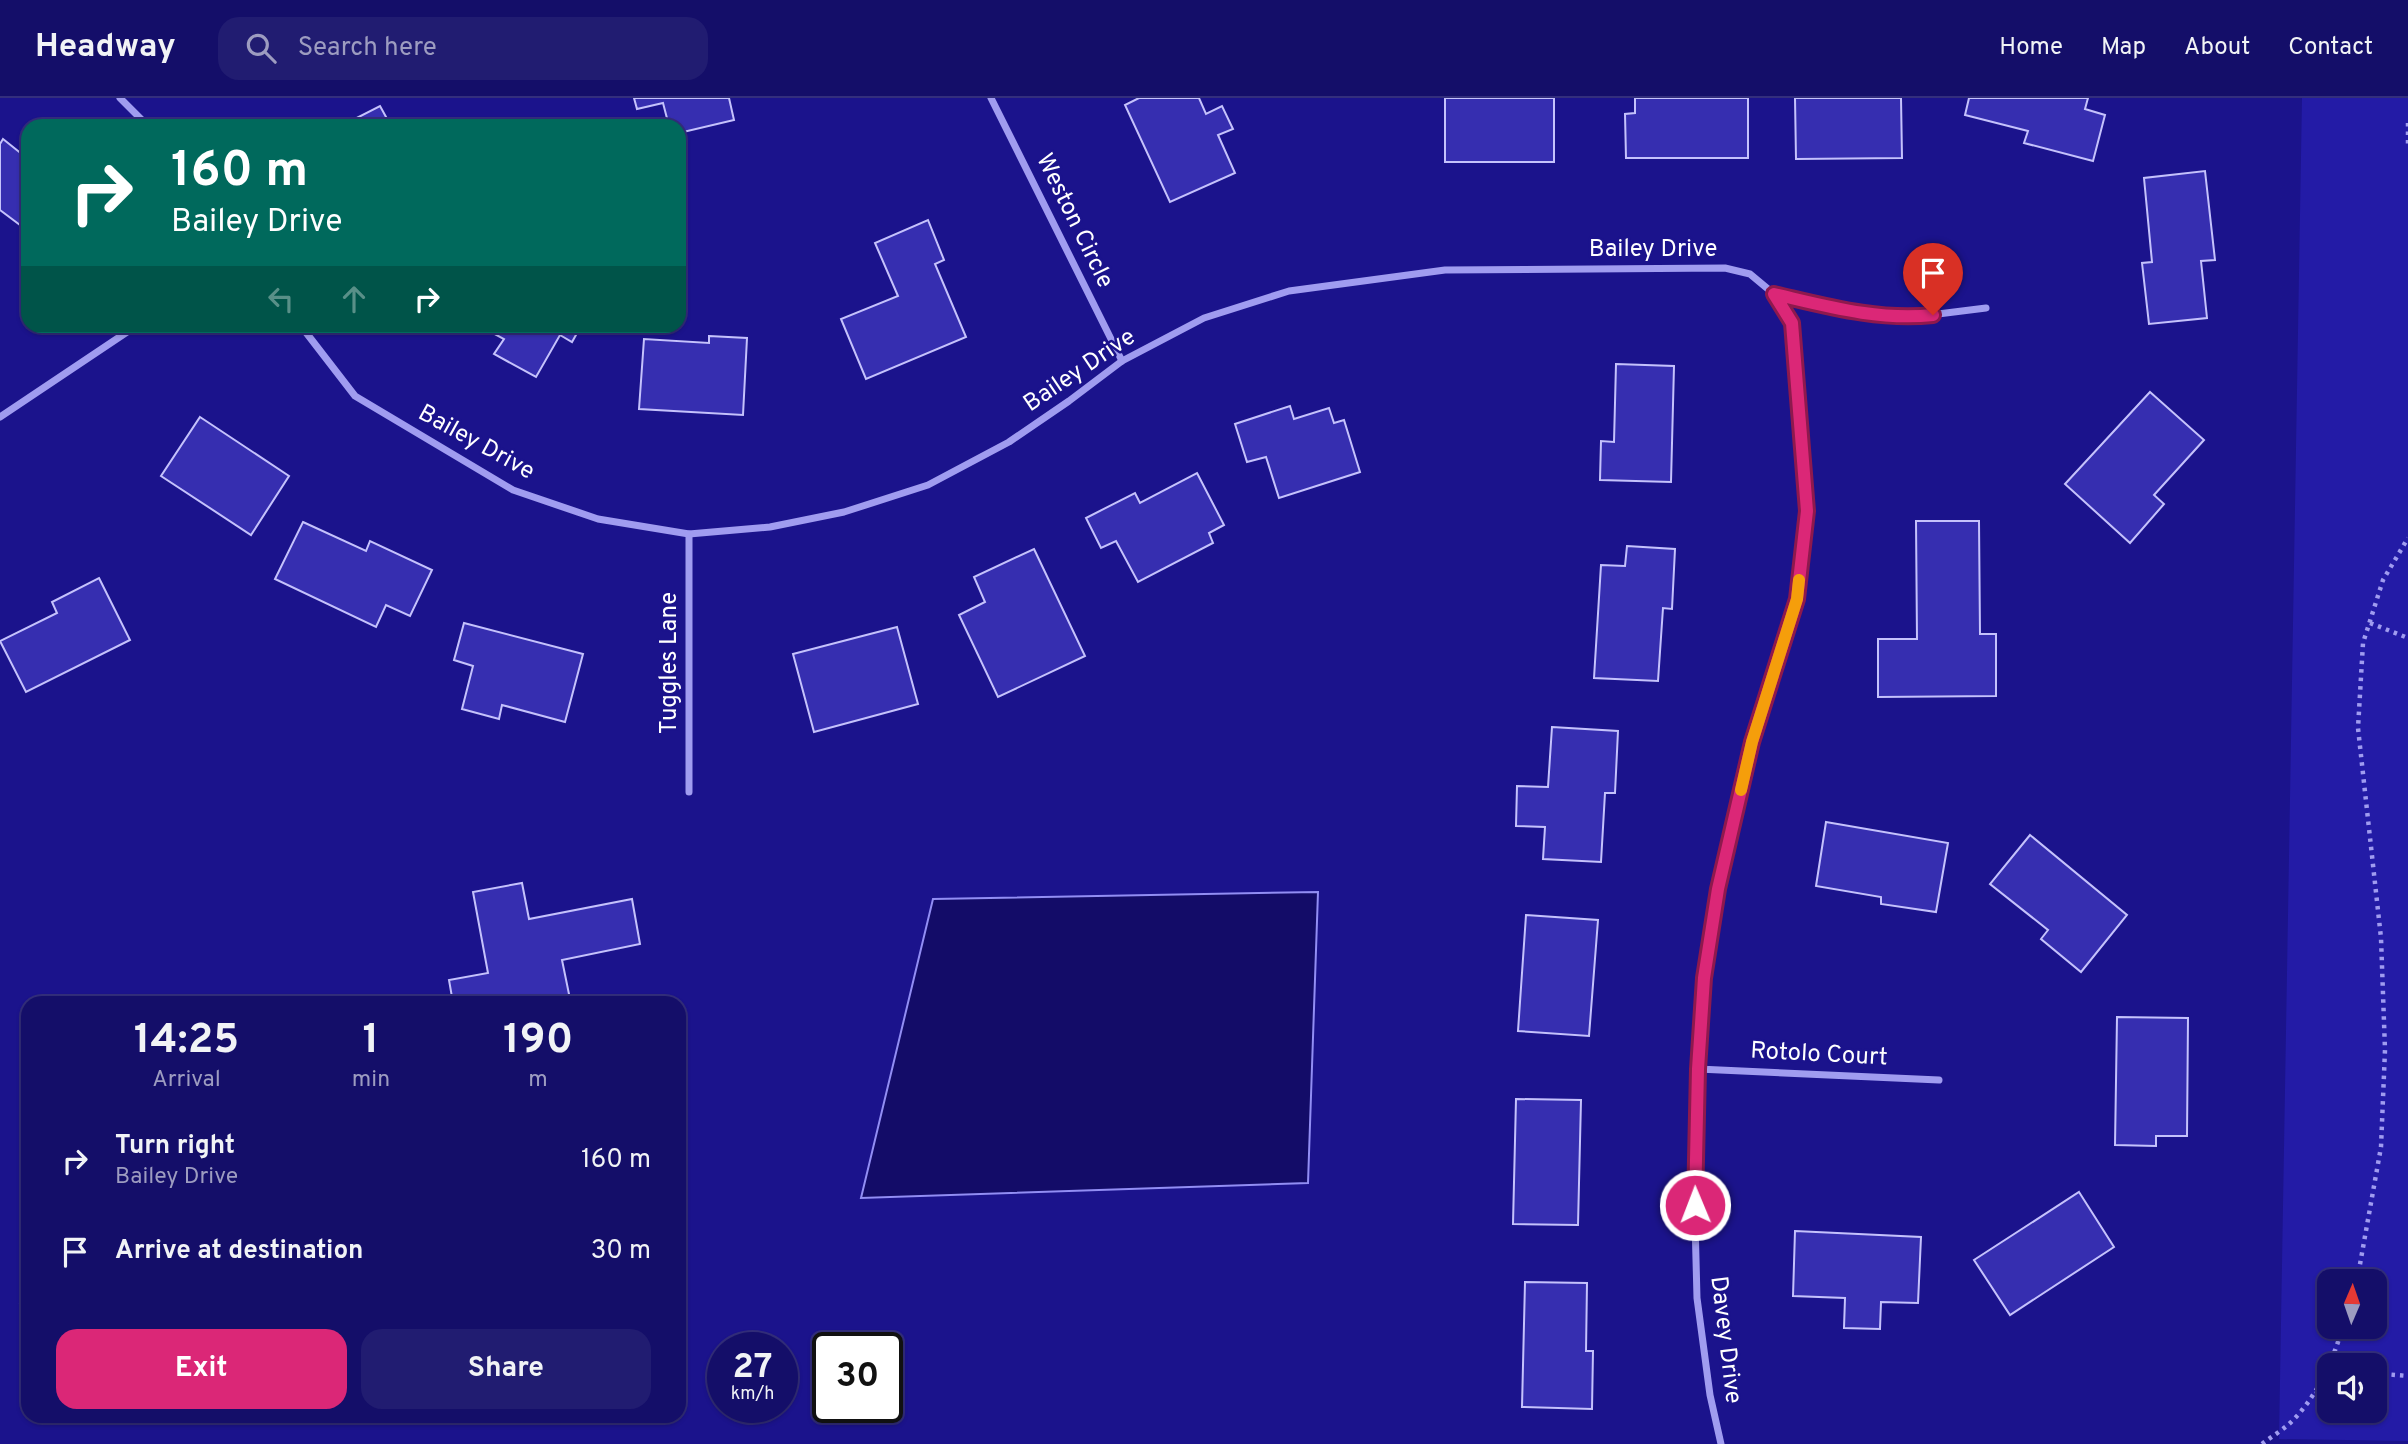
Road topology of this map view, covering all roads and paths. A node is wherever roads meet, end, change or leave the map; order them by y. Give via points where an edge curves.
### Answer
1 (120, 98) edge
2 (991, 98) edge
3 (141, 119) edge
4 (2408, 124) edge
5 (2408, 145) edge
6 (1774, 294) junction
7 (1986, 308) dead end
8 (126, 333) edge
9 (306, 333) edge
10 (1122, 361) junction
11 (0, 417) edge
12 (689, 534) junction
13 (2408, 538) edge
14 (2370, 623) junction
15 (2408, 638) edge
16 (690, 792) dead end
17 (1698, 1069) junction
18 (1939, 1080) dead end
19 (2359, 1269) edge
20 (2340, 1339) edge
21 (2387, 1374) edge
22 (2408, 1376) edge
23 (2317, 1393) edge
24 (2314, 1394) junction
25 (1721, 1444) edge
26 (2262, 1444) edge

1 - 3 street
2 - 10 street, Weston Circle
4 - 5 path
6 - 7 street, Bailey Drive via 1852,312 1906,318
6 - 10 street, Bailey Drive via 1750,274 1724,268 1445,270 1289,291 1204,318
6 - 17 street, Davey Drive via 1792,323 1807,511 1797,599 1752,742 1718,889 1704,978
8 - 11 street
9 - 12 street, Bailey Drive via 355,396 513,489 598,519
10 - 12 street, Bailey Drive via 1009,442 928,485 844,512 770,527
12 - 16 street, Tuggles Lane
13 - 14 path via 2384,580
14 - 15 path
14 - 19 path via 2363,643 2358,727 2381,938 2385,1050 2381,1147
17 - 18 street, Rotolo Court
17 - 25 street, Davey Drive via 1694,1182 1697,1298
20 - 24 path
21 - 22 path
23 - 24 path
24 - 26 path via 2290,1424

